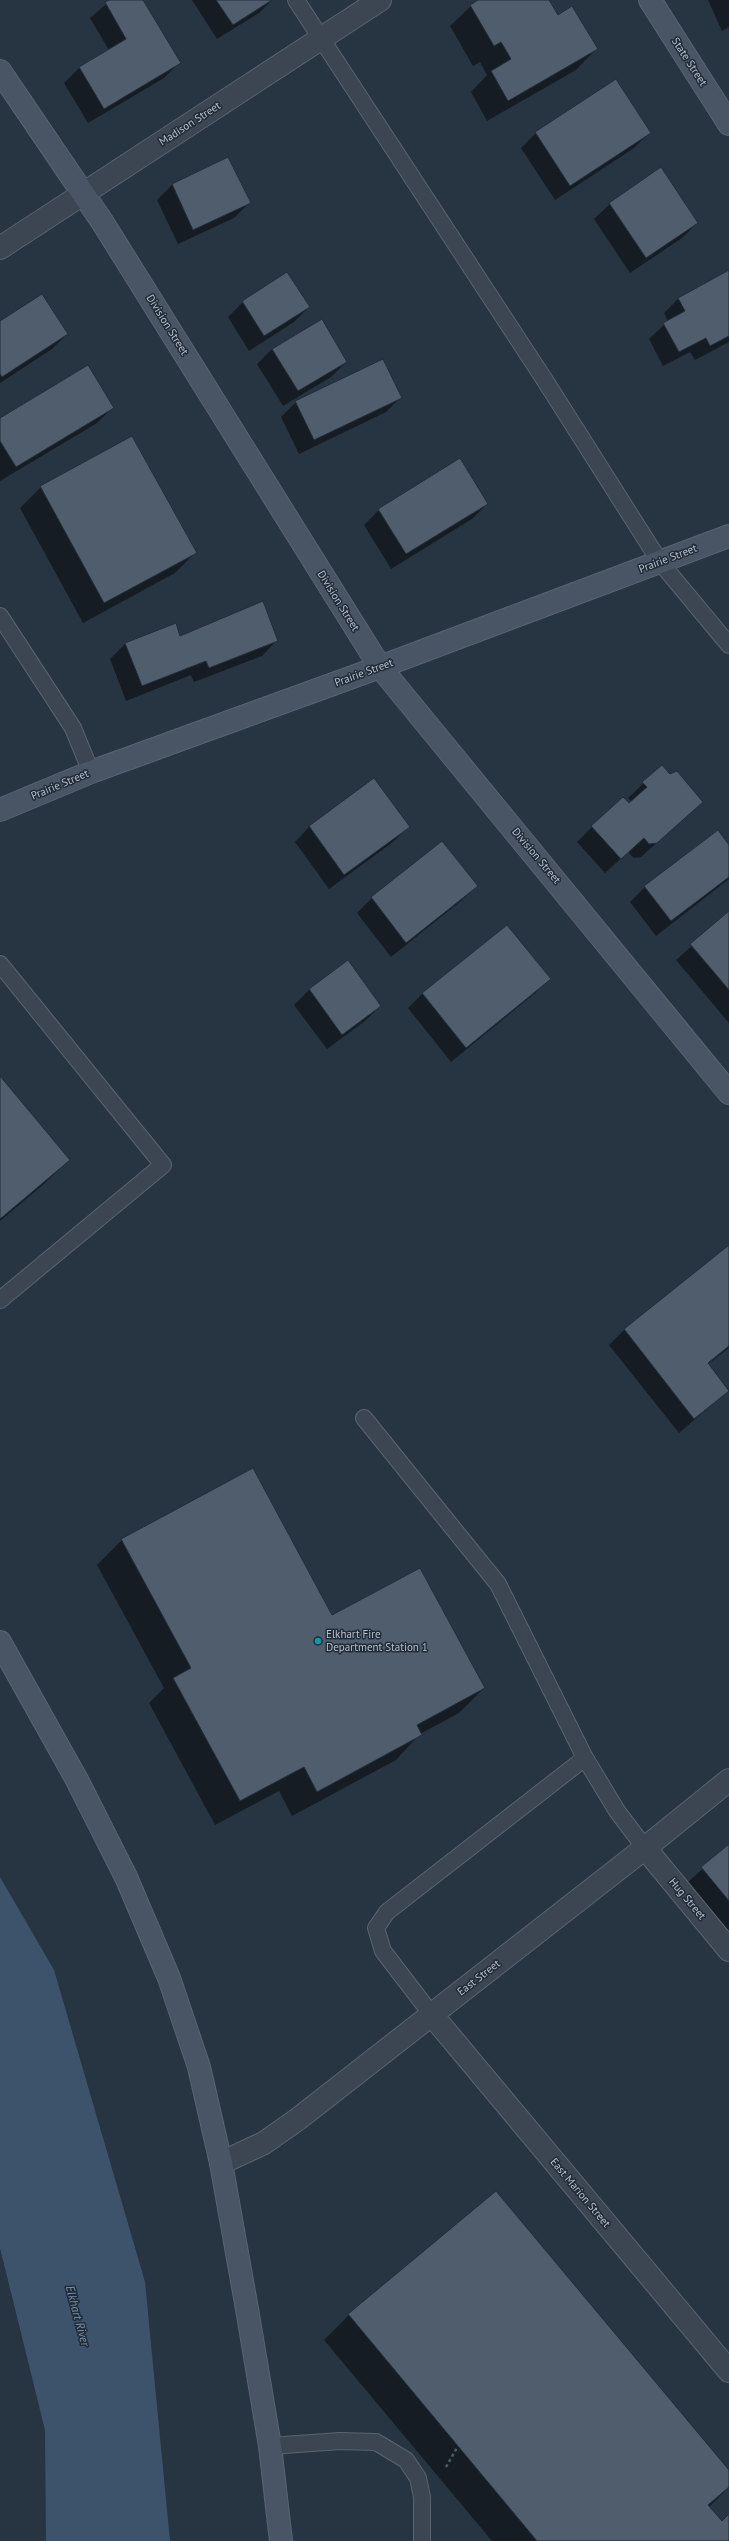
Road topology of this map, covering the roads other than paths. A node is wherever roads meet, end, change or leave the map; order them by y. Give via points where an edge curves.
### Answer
1 (296, 0) edge
2 (380, 0) edge
3 (650, 0) edge
4 (322, 40) junction
5 (0, 70) edge
6 (729, 124) edge
7 (84, 192) junction
8 (0, 248) edge
9 (729, 536) edge
10 (660, 562) junction
11 (0, 616) edge
12 (729, 645) edge
13 (380, 667) junction
14 (91, 772) junction
15 (0, 810) edge
16 (0, 964) edge
17 (729, 1093) edge
18 (0, 1300) edge
19 (364, 1418) dead end
20 (0, 1642) edge
21 (585, 1758) junction
22 (729, 1780) edge
23 (645, 1848) junction
24 (729, 1950) edge
25 (432, 2015) junction
26 (221, 2163) junction
27 (729, 2371) edge
28 (270, 2446) junction
29 (281, 2541) edge
30 (422, 2541) edge

1 - 4 lane
2 - 4 street, Madison Street
3 - 6 main road, State Street
4 - 7 street, Madison Street
4 - 10 lane via 546,382
5 - 7 main road, Division Street
7 - 8 street, Madison Street
7 - 13 main road, Division Street
9 - 10 main road, Prairie Street
10 - 12 lane
10 - 13 main road, Prairie Street
11 - 14 lane via 73,728
13 - 14 main road, Prairie Street
13 - 17 main road, Division Street
14 - 15 main road, Prairie Street
16 - 18 lane via 163,1165
19 - 21 lane via 498,1584
20 - 26 main road via 77,1780 126,1877 166,1971 199,2067
21 - 23 lane via 617,1811
21 - 25 lane via 387,1912 376,1928 383,1951
22 - 23 street, East Street
23 - 24 street, Hug Street
23 - 25 street, East Street
25 - 26 street, East Street via 264,2143
25 - 27 street, East Marion Street
26 - 28 main road
28 - 29 main road
28 - 30 lane via 340,2441 376,2442 406,2460 418,2478 422,2497

